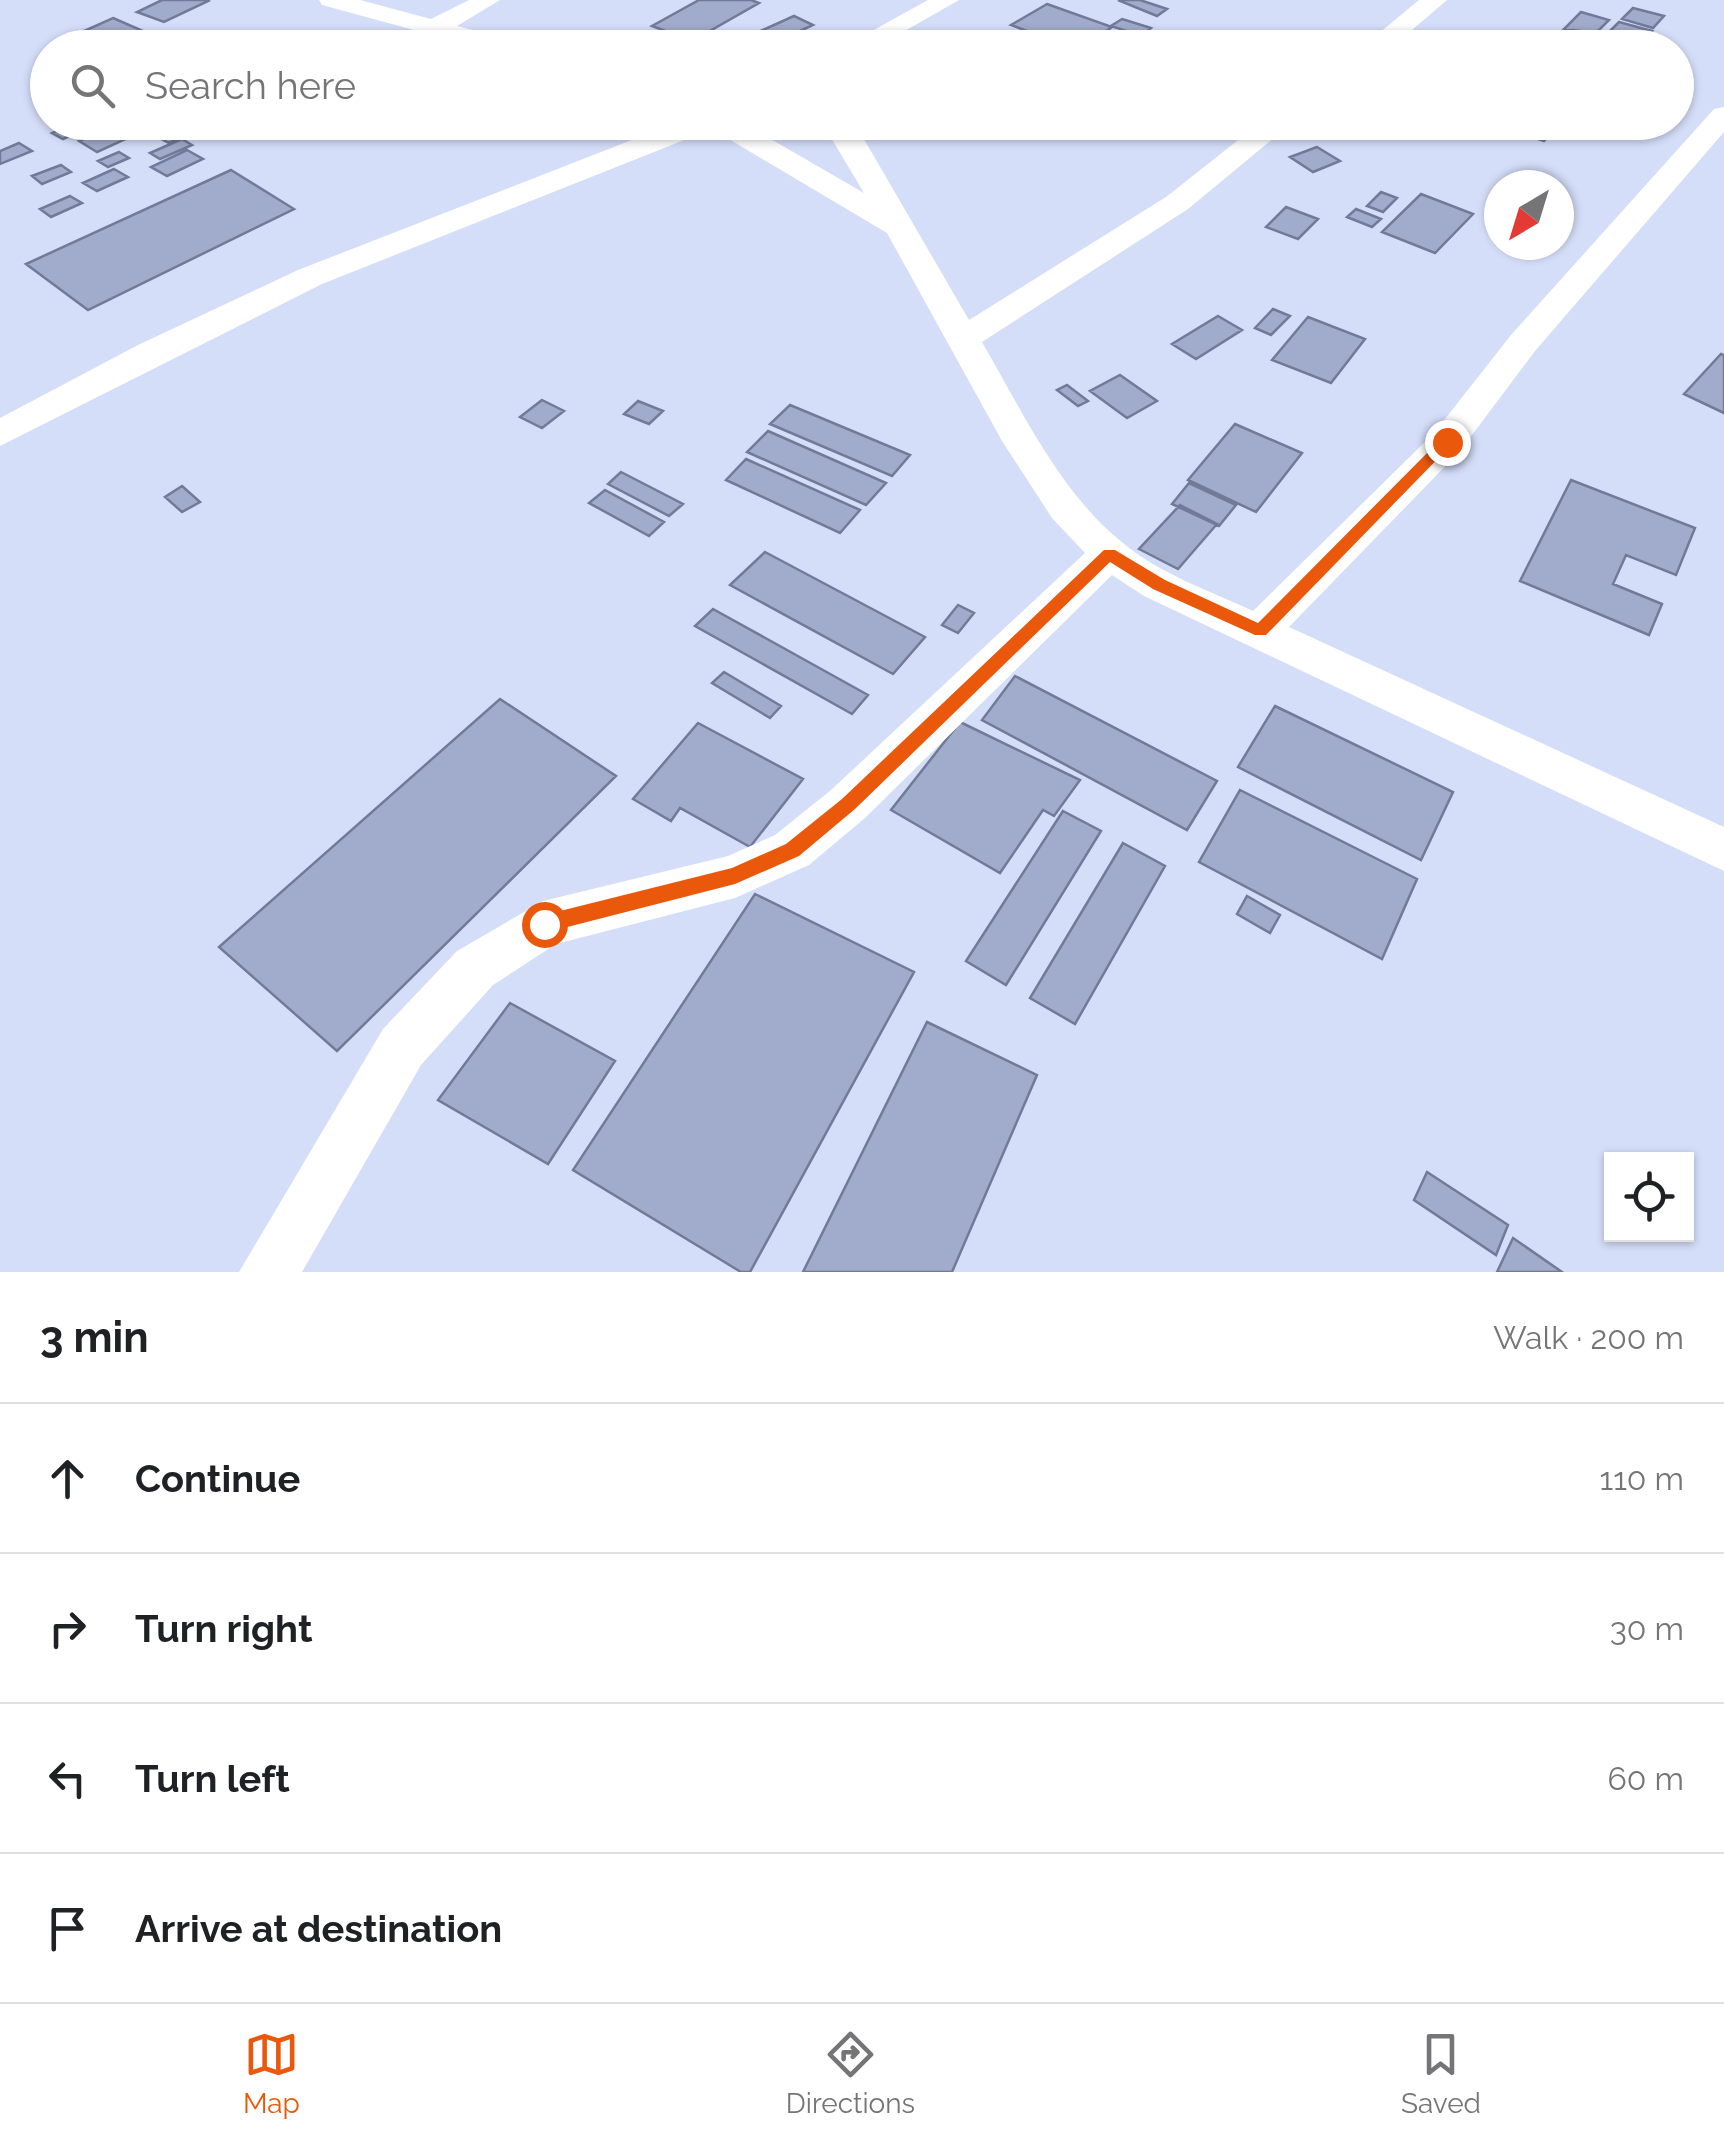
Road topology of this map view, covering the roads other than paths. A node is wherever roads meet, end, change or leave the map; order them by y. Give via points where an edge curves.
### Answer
1 (331, 0) edge
2 (488, 0) edge
3 (947, 0) edge
4 (1435, 0) edge
5 (922, 6) edge
6 (436, 27) junction
7 (447, 30) edge
8 (883, 30) edge
9 (910, 30) edge
10 (1397, 30) edge
11 (1724, 115) edge
12 (659, 140) edge
13 (751, 140) edge
14 (846, 140) edge
15 (1256, 140) edge
16 (898, 227) junction
17 (964, 339) junction
18 (0, 434) edge
19 (1109, 554) junction
20 (1260, 630) junction
21 (1724, 850) edge
22 (269, 1272) edge

1 - 6 street
2 - 6 street
3 - 5 street
4 - 10 street
5 - 8 street
5 - 9 street
6 - 7 street
11 - 20 street via 1523,343 1447,442
12 - 18 street via 310,277
13 - 16 street
14 - 16 street
15 - 17 street via 1177,203
16 - 17 street
17 - 19 street via 1066,508
19 - 20 street
19 - 22 street via 792,850 735,876 544,924 476,968 402,1047
20 - 21 street

